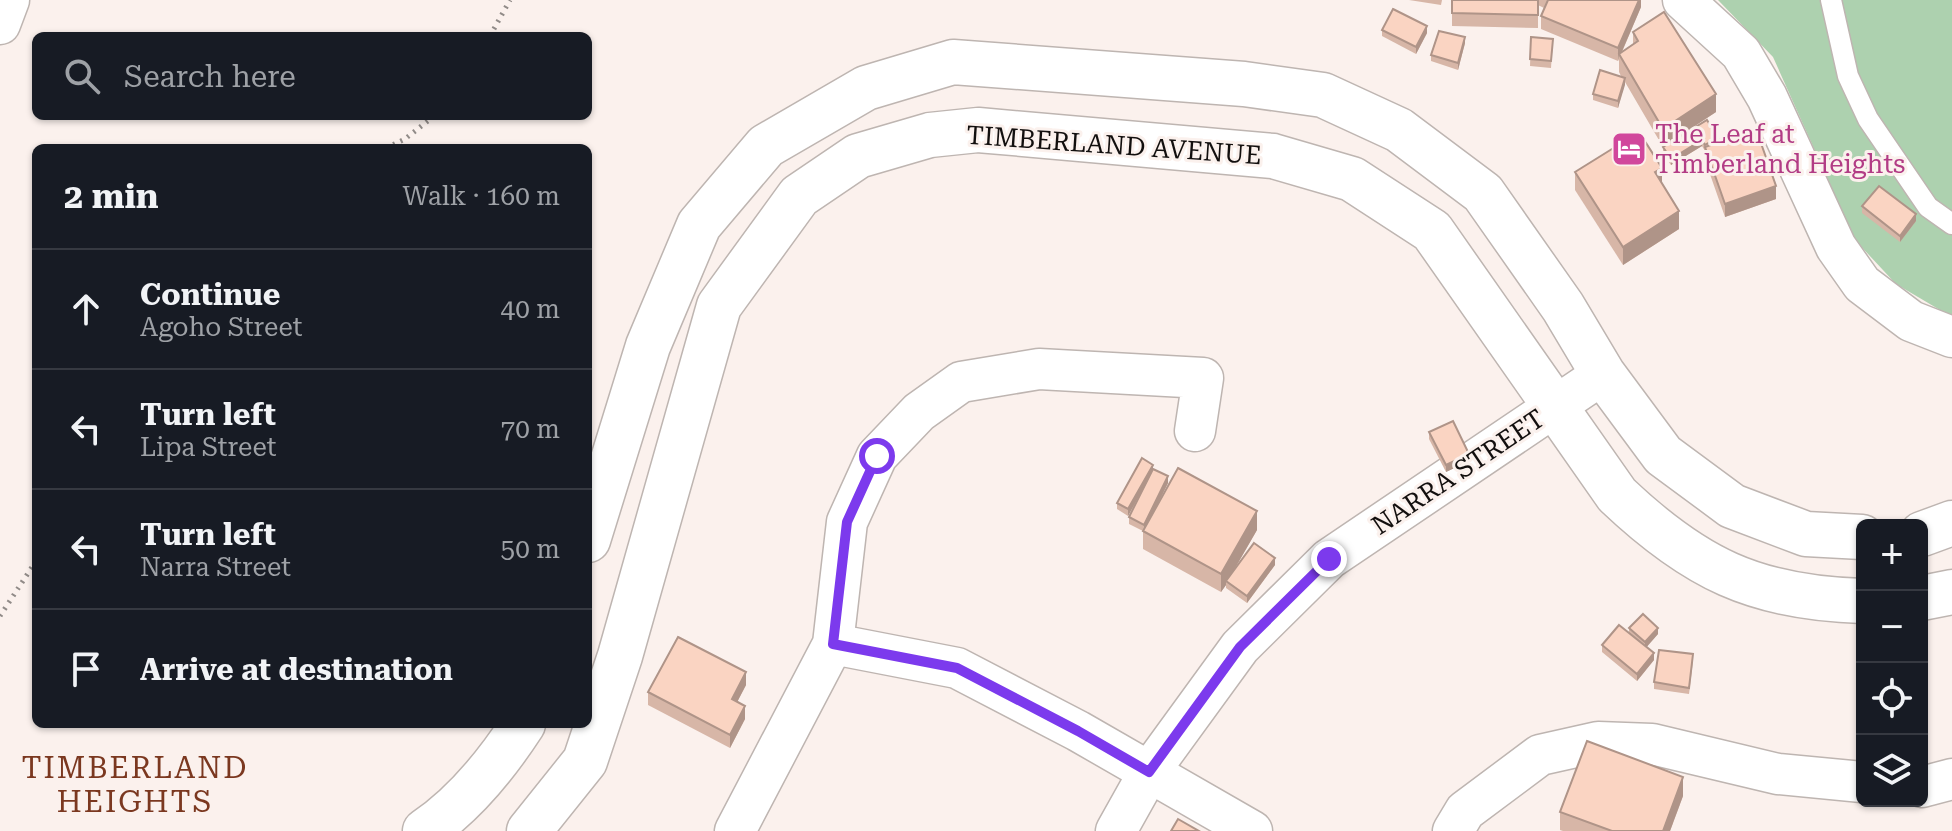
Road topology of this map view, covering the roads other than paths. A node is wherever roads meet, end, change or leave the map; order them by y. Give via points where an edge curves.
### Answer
1 (9, 0) edge
2 (1683, 0) edge
3 (1831, 0) edge
4 (0, 24) edge
5 (1952, 224) edge
6 (1952, 337) edge
7 (1603, 374) junction
8 (1556, 406) junction
9 (1195, 431) dead end
10 (1952, 523) edge
11 (592, 527) edge
12 (1928, 532) edge
13 (1856, 537) edge
14 (592, 541) edge
15 (646, 561) junction
16 (1952, 592) edge
17 (1928, 597) edge
18 (1856, 601) edge
19 (833, 644) junction
20 (520, 728) edge
21 (1149, 772) junction
22 (1952, 779) edge
23 (1856, 781) edge
24 (1928, 785) edge
25 (425, 831) edge
26 (529, 831) edge
27 (735, 831) edge
28 (1116, 831) edge
29 (1252, 831) edge
30 (1453, 831) edge

1 - 4 street
2 - 6 street via 1741,53 1836,247 1862,284 1911,321
3 - 5 lane via 1848,76 1868,119 1928,207
7 - 8 street, NARRA STREET
7 - 11 street via 1483,193 1399,130 1323,95 953,62 866,88 766,146 699,225 648,346
7 - 13 street via 1663,455 1732,506 1806,534
8 - 15 street, TIMBERLAND AVENUE via 1432,231 1352,179 1273,156 978,130 930,135 858,156 799,196 719,306
8 - 18 street, TIMBERLAND AVENUE via 1617,495 1655,531 1727,576 1769,591
8 - 21 street, NARRA STREET via 1329,559 1240,647
9 - 19 street via 1203,378 1039,369 961,382 919,412 877,456 847,522
10 - 12 street
14 - 15 street
15 - 26 street, TIMBERLAND AVENUE via 585,761
16 - 17 street
19 - 21 street via 957,668
19 - 27 street
20 - 25 street via 499,760
21 - 28 street, NARRA STREET
21 - 29 street
22 - 24 street
23 - 30 street via 1778,774 1652,744 1598,742 1540,755 1465,811

